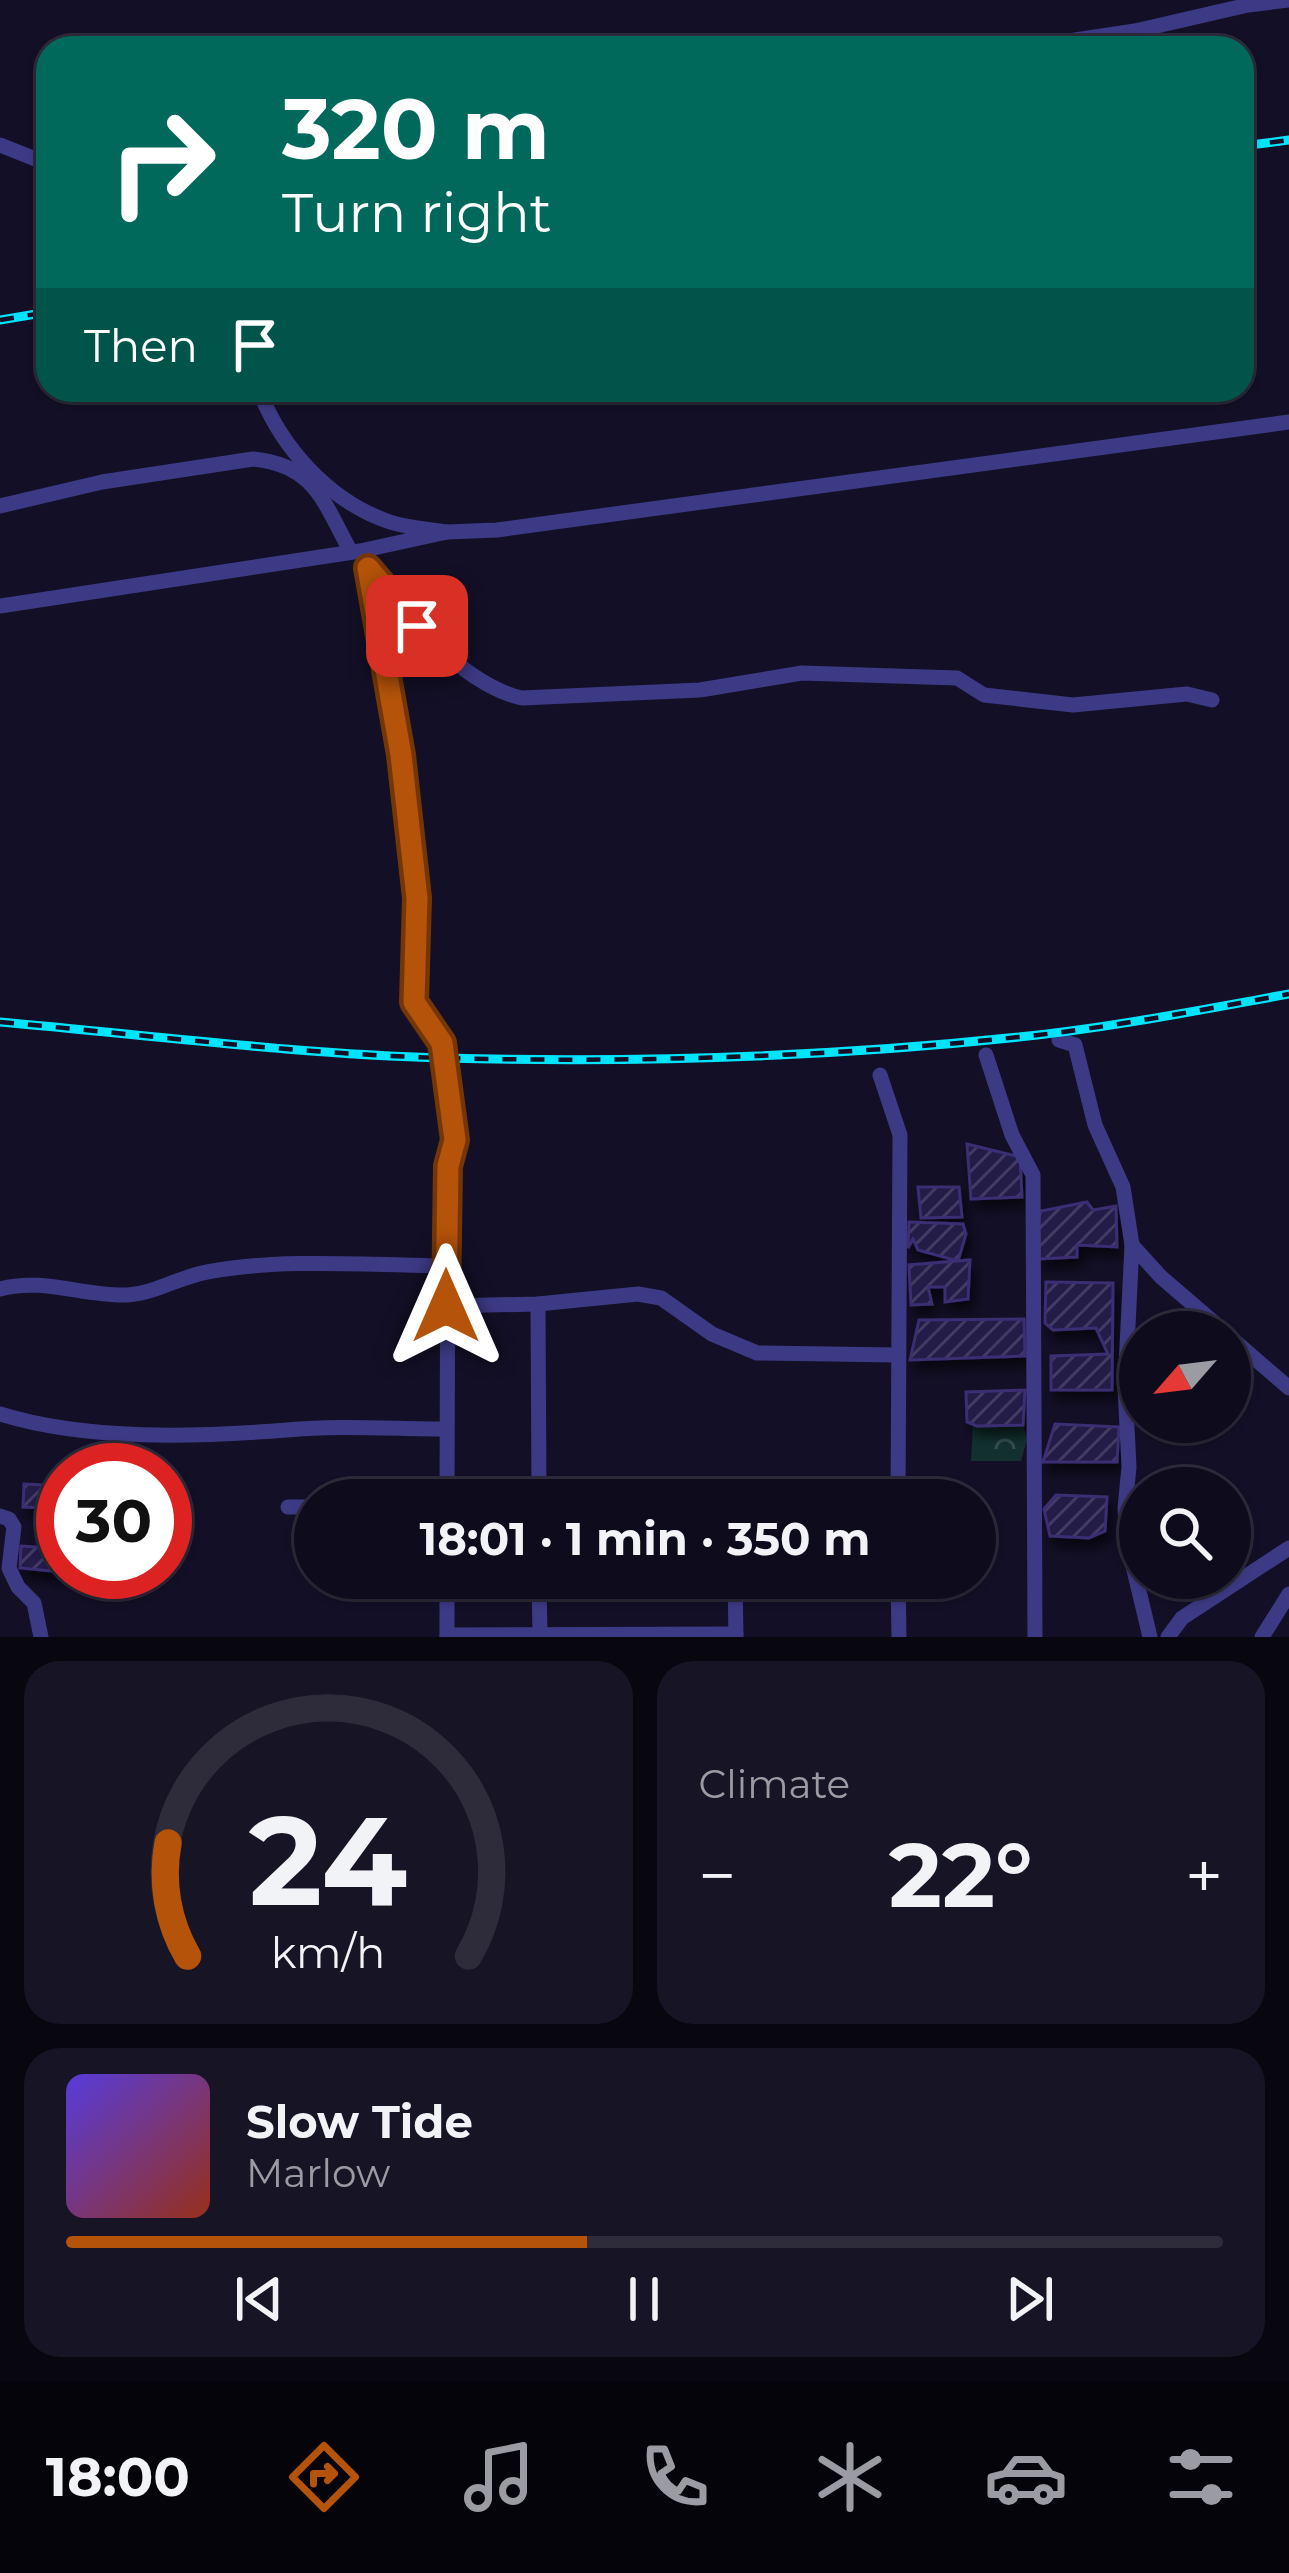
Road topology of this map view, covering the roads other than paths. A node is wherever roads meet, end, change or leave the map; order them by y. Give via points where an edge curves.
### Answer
1 (1289, 0) edge
2 (1102, 36) edge
3 (0, 146) edge
4 (36, 160) edge
5 (264, 402) edge
6 (1289, 422) edge
7 (0, 506) edge
8 (447, 532) junction
9 (351, 553) junction
10 (0, 606) edge
11 (1212, 700) dead end
12 (1059, 1040) dead end
13 (986, 1054) dead end
14 (880, 1075) dead end
15 (1132, 1245) junction
16 (445, 1266) junction
17 (0, 1289) edge
18 (538, 1304) junction
19 (446, 1306) junction
20 (1200, 1311) edge
21 (897, 1354) junction
22 (1251, 1355) edge
23 (1289, 1388) edge
24 (0, 1414) edge
25 (446, 1429) junction
26 (446, 1479) edge
27 (539, 1479) edge
28 (898, 1479) edge
29 (288, 1508) dead end
30 (294, 1508) edge
31 (0, 1516) edge
32 (1289, 1548) edge
33 (1289, 1594) edge
34 (447, 1599) edge
35 (539, 1599) edge
36 (735, 1599) edge
37 (898, 1599) edge
38 (540, 1634) edge
39 (447, 1636) edge
40 (569, 1636) edge
41 (736, 1636) edge
42 (41, 1637) edge
43 (899, 1637) edge
44 (1035, 1637) edge
45 (1150, 1637) edge
46 (1168, 1637) edge
47 (1262, 1637) edge

1 - 2 street
3 - 4 street
5 - 8 street via 299,459 331,487 391,522
6 - 8 street
7 - 9 street via 145,476 278,461 323,497
8 - 9 street
9 - 10 street
11 - 16 street via 1187,694 1073,705 984,695 958,678 802,673 700,690 522,698 503,694 448,655 368,568 417,898 414,1002 442,1043 455,1140
12 - 15 street via 1076,1045 1095,1125 1123,1187
13 - 44 street via 1034,1175
14 - 21 street via 900,1135
15 - 20 street
15 - 45 street via 1125,1508
16 - 17 street via 208,1271 124,1295
16 - 19 street
18 - 19 street
18 - 21 street via 638,1294 661,1298 757,1353
18 - 27 street
19 - 25 street
21 - 28 street
22 - 23 street
24 - 25 street via 52,1427 238,1436
25 - 26 street
29 - 30 street
31 - 42 street via 14,1527 9,1568 34,1603
32 - 46 street via 1182,1618
33 - 47 street
34 - 39 street
35 - 38 street
36 - 41 street
37 - 43 street
38 - 39 street
38 - 40 street
40 - 41 street

